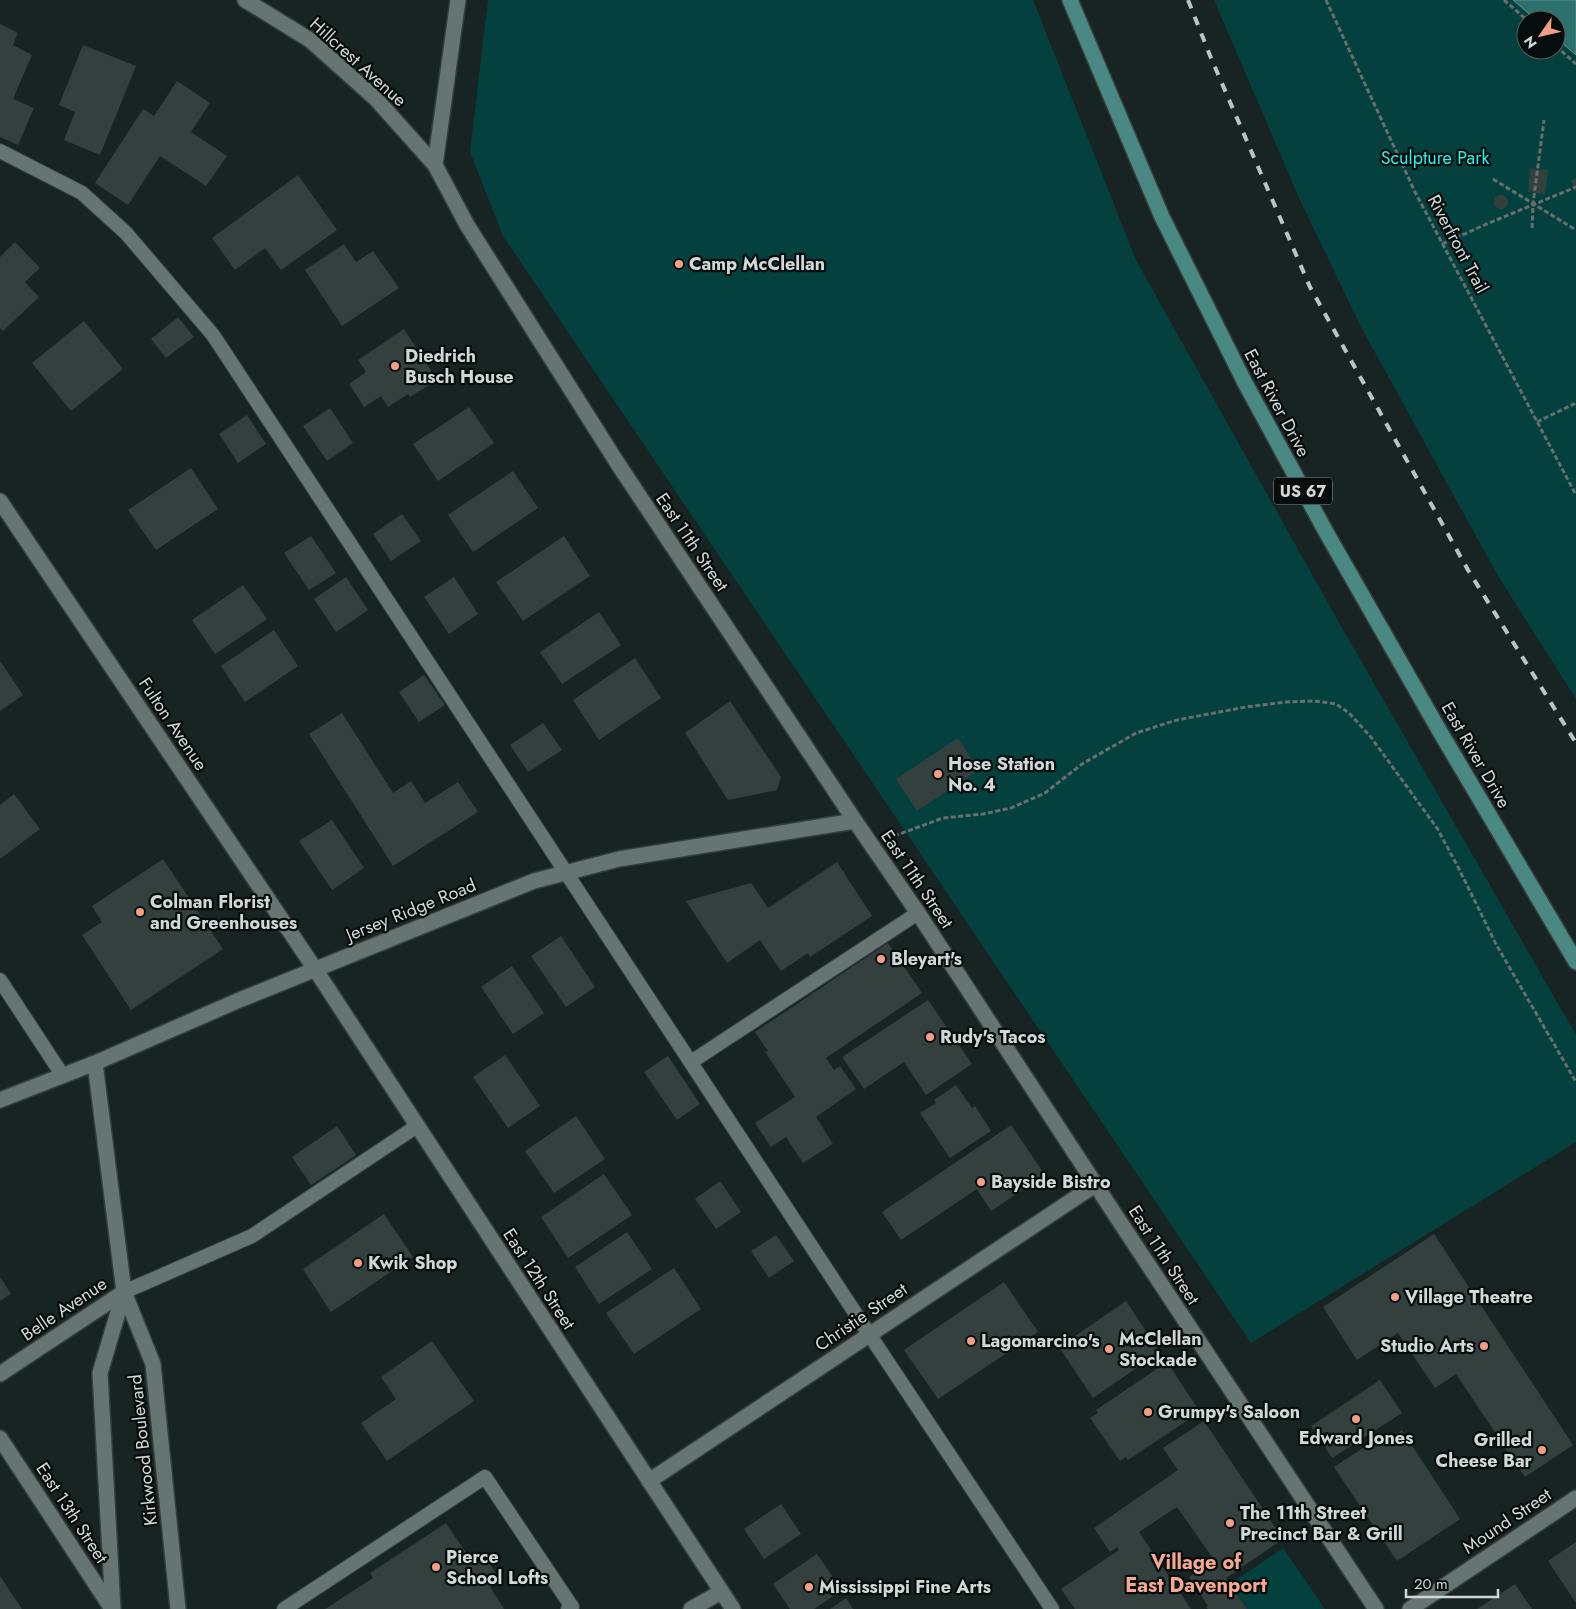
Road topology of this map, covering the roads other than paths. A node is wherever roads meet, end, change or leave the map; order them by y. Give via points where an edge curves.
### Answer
1 (246, 0) edge
2 (458, 0) edge
3 (1070, 0) edge
4 (0, 151) edge
5 (436, 165) junction
6 (0, 501) edge
7 (855, 821) junction
8 (566, 872) junction
9 (918, 913) junction
10 (1576, 962) edge
11 (315, 969) junction
12 (0, 980) edge
13 (691, 1062) junction
14 (95, 1063) junction
15 (63, 1076) junction
16 (0, 1100) edge
17 (417, 1126) junction
18 (1095, 1185) junction
19 (124, 1292) junction
20 (869, 1334) junction
21 (0, 1374) edge
22 (0, 1438) edge
23 (649, 1482) junction
24 (1576, 1498) edge
25 (721, 1592) junction
26 (113, 1609) edge
27 (178, 1609) edge
28 (284, 1609) edge
29 (568, 1609) edge
30 (691, 1609) edge
31 (733, 1609) edge
32 (1052, 1609) edge
33 (1376, 1609) edge
34 (1410, 1609) edge

1 - 5 street, Hillcrest Avenue via 310,40 376,99
2 - 5 street
3 - 10 main road, East River Drive / US 67 via 1162,217 1245,383 1439,730
4 - 8 lane via 82,193 126,233 213,335
5 - 7 street, East 11th Street via 467,225 618,464
6 - 11 street, Fulton Avenue
7 - 8 street, Jersey Ridge Road via 618,859
7 - 9 street, East 11th Street
8 - 11 street, Jersey Ridge Road via 534,881
8 - 13 lane
9 - 13 lane
9 - 18 street, East 11th Street
11 - 14 street, Jersey Ridge Road
11 - 17 street, East 12th Street
12 - 15 lane
13 - 20 lane
14 - 15 street, Jersey Ridge Road
14 - 19 street, Kirkwood Boulevard
15 - 16 street, Jersey Ridge Road
17 - 19 lane via 252,1236
17 - 23 street, East 12th Street
18 - 20 street, Christie Street
18 - 33 street, East 11th Street
19 - 21 street, Belle Avenue
19 - 26 street, Kirkwood Boulevard via 100,1373
19 - 27 street, Kirkwood Boulevard via 153,1364
20 - 23 street, Christie Street
20 - 32 lane
22 - 26 street, East 13th Street
23 - 25 street, East 12th Street
24 - 34 street, Mound Street
25 - 30 street
25 - 31 street, East 12th Street
28 - 29 lane via 485,1477 572,1606

